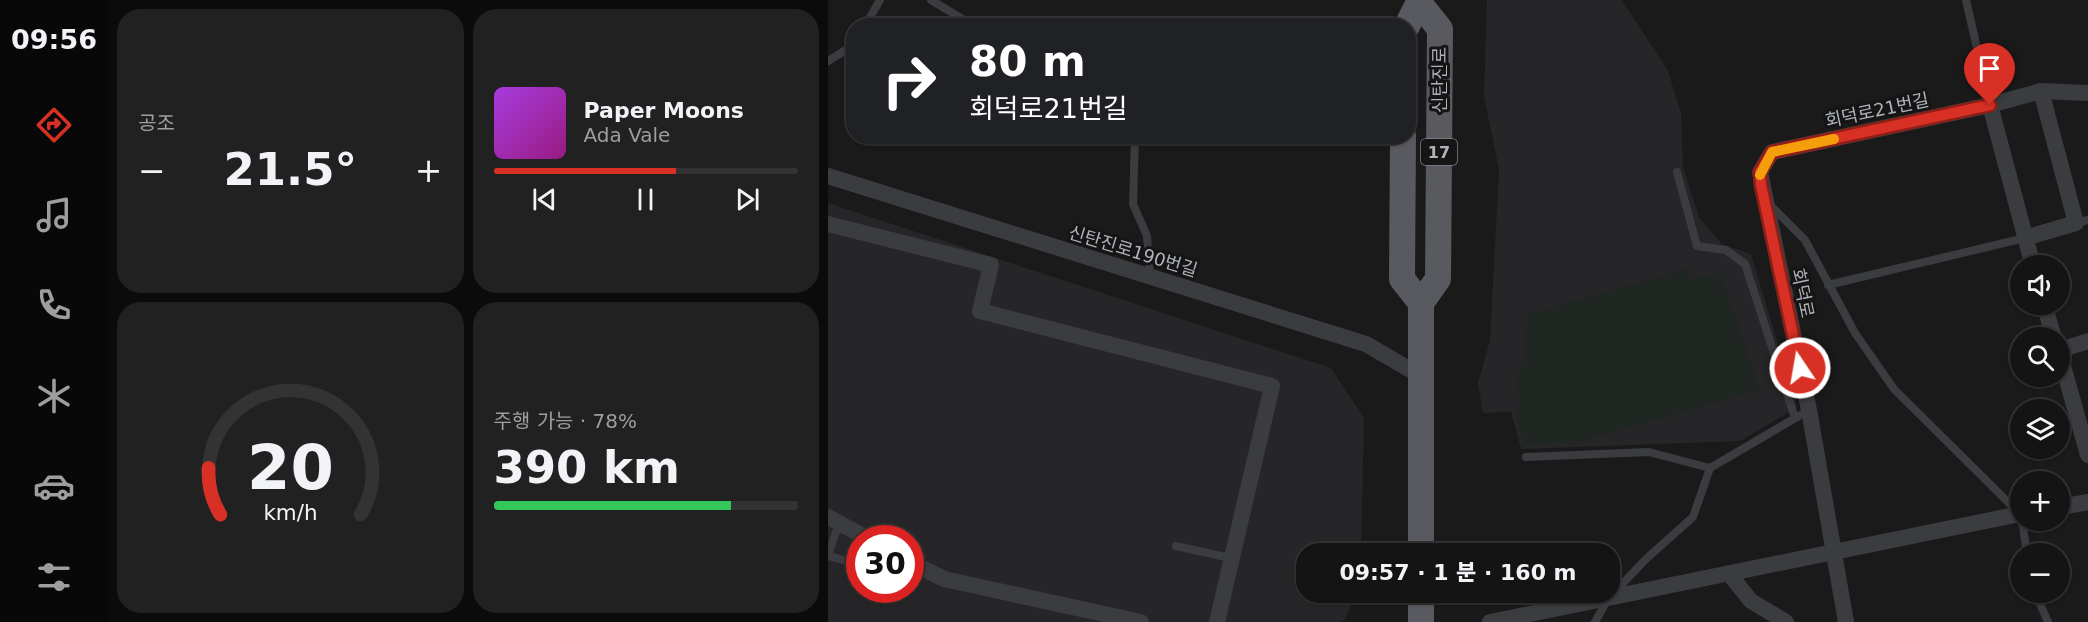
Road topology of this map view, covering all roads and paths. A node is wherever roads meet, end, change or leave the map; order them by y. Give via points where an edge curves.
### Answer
1 (880, 0) edge
2 (931, 0) edge
3 (1966, 0) edge
4 (1420, 2) edge
5 (870, 18) edge
6 (961, 18) edge
7 (1411, 18) edge
8 (846, 50) edge
9 (828, 61) edge
10 (2042, 91) junction
11 (2088, 93) edge
12 (1990, 105) junction
13 (1135, 144) edge
14 (1403, 144) edge
15 (1772, 152) joint
16 (1677, 172) dead end
17 (828, 176) edge
18 (1763, 197) junction
19 (2082, 222) edge
20 (828, 224) edge
21 (2025, 238) junction
22 (2030, 255) edge
23 (1150, 277) junction
24 (1828, 285) junction
25 (1421, 303) junction
26 (2088, 341) edge
27 (2070, 347) edge
28 (1421, 376) junction
29 (2069, 387) edge
30 (1802, 414) junction
31 (2088, 455) edge
32 (1526, 457) dead end
33 (1710, 468) junction
34 (2088, 502) edge
35 (2010, 504) edge
36 (2070, 505) edge
37 (2010, 516) edge
38 (833, 520) edge
39 (1421, 543) edge
40 (1176, 546) dead end
41 (1834, 551) junction
42 (828, 556) edge
43 (1230, 558) junction
44 (846, 560) edge
45 (924, 569) edge
46 (1730, 575) junction
47 (1620, 586) edge
48 (1620, 597) edge
49 (1421, 603) edge
50 (1587, 603) edge
51 (1606, 603) edge
52 (2040, 603) edge
53 (1141, 622) edge
54 (1216, 622) edge
55 (1422, 622) edge
56 (1490, 622) edge
57 (1595, 622) edge
58 (1786, 622) edge
59 (1846, 622) edge
60 (2048, 622) edge

1 - 5 lane
2 - 6 lane
3 - 12 lane
4 - 7 main road, 신탄진로 / 17
4 - 25 main road, 신탄진로 / 17 via 1440,29 1438,279
8 - 9 lane
10 - 11 street, 회덕로21번길
10 - 12 street, 회덕로21번길
10 - 19 street
12 - 15 street, 회덕로21번길
12 - 21 street
13 - 23 lane via 1133,204 1147,236
14 - 25 main road, 17 via 1402,279
15 - 18 street, 회덕로 via 1760,172
16 - 30 lane via 1697,246 1726,250 1746,264
17 - 23 street, 신탄진로190번길
18 - 24 lane via 1805,240
18 - 30 street, 회덕로
19 - 21 street
20 - 43 street via 991,266 980,311 1272,386
21 - 22 street
21 - 24 lane
23 - 28 street, 신탄진로190번길 via 1366,344
24 - 35 lane via 1894,389
25 - 28 main road
26 - 27 street
28 - 39 main road
29 - 31 street
30 - 33 lane
30 - 41 street, 회덕로
32 - 33 lane via 1649,452
33 - 47 lane via 1694,517
34 - 36 street
37 - 41 street
38 - 42 lane
40 - 43 lane
41 - 46 street
41 - 59 street, 회덕로
42 - 44 lane
43 - 54 street
45 - 53 street via 944,579
46 - 48 street
46 - 58 street via 1751,600
49 - 55 main road
50 - 56 street
51 - 57 lane
52 - 60 lane

